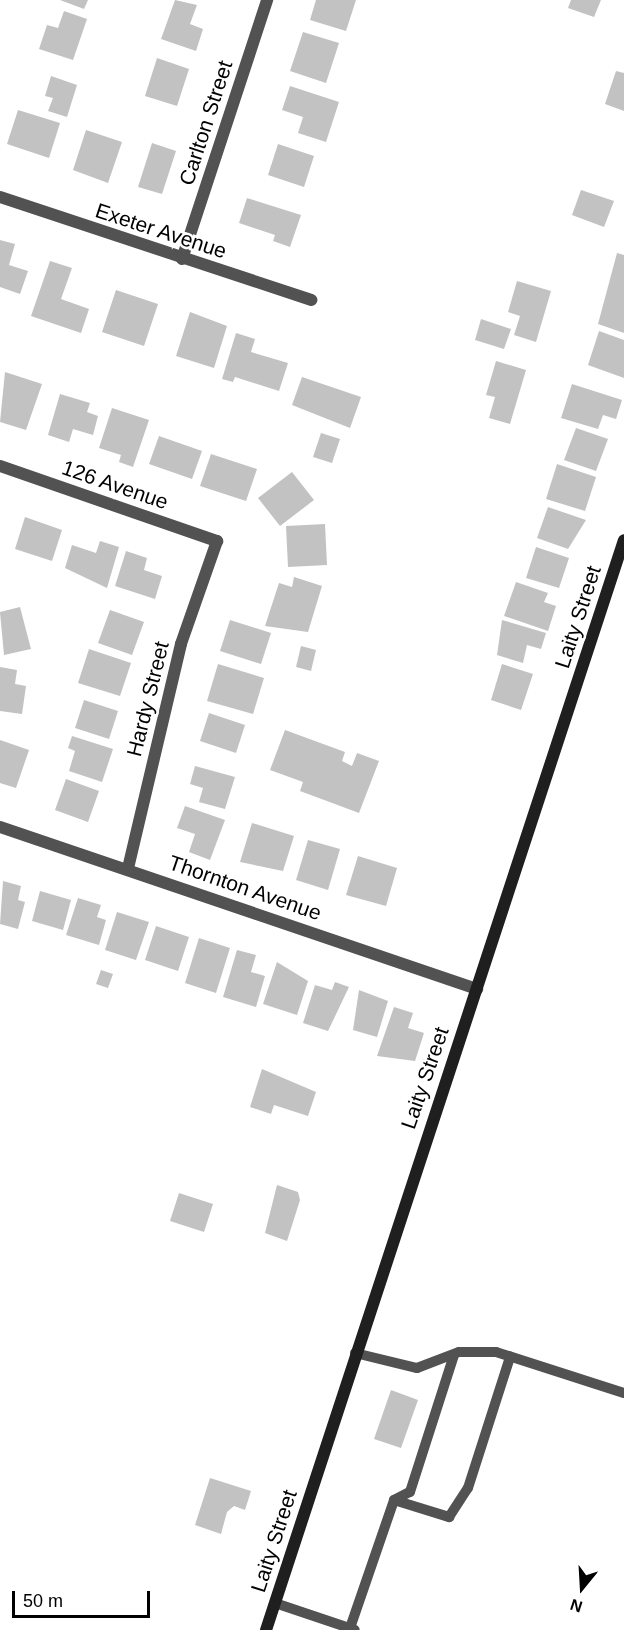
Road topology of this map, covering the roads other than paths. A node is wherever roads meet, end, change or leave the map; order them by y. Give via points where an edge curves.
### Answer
1 (267, 0) edge
2 (0, 197) edge
3 (182, 259) junction
4 (311, 300) dead end
5 (0, 466) edge
6 (624, 540) edge
7 (217, 541) joint
8 (0, 827) edge
9 (128, 868) junction
10 (477, 989) junction
11 (355, 1353) junction
12 (454, 1355) junction
13 (510, 1357) junction
14 (624, 1393) edge
15 (394, 1500) junction
16 (275, 1603) junction
17 (353, 1629) edge
18 (266, 1630) edge

1 - 3 street, Carlton Street
2 - 3 street, Exeter Avenue
3 - 4 street, Exeter Avenue
5 - 7 street, 126 Avenue
6 - 10 street, Laity Street
7 - 9 street, Hardy Street via 181,644
8 - 9 street, Thornton Avenue
9 - 10 street, Thornton Avenue
10 - 11 street, Laity Street
11 - 12 lane via 417,1368
11 - 16 street, Laity Street
12 - 13 lane via 496,1352
12 - 15 lane via 410,1492
13 - 14 lane
13 - 15 lane via 468,1488 448,1517
15 - 17 lane
16 - 17 lane
16 - 18 street, Laity Street

